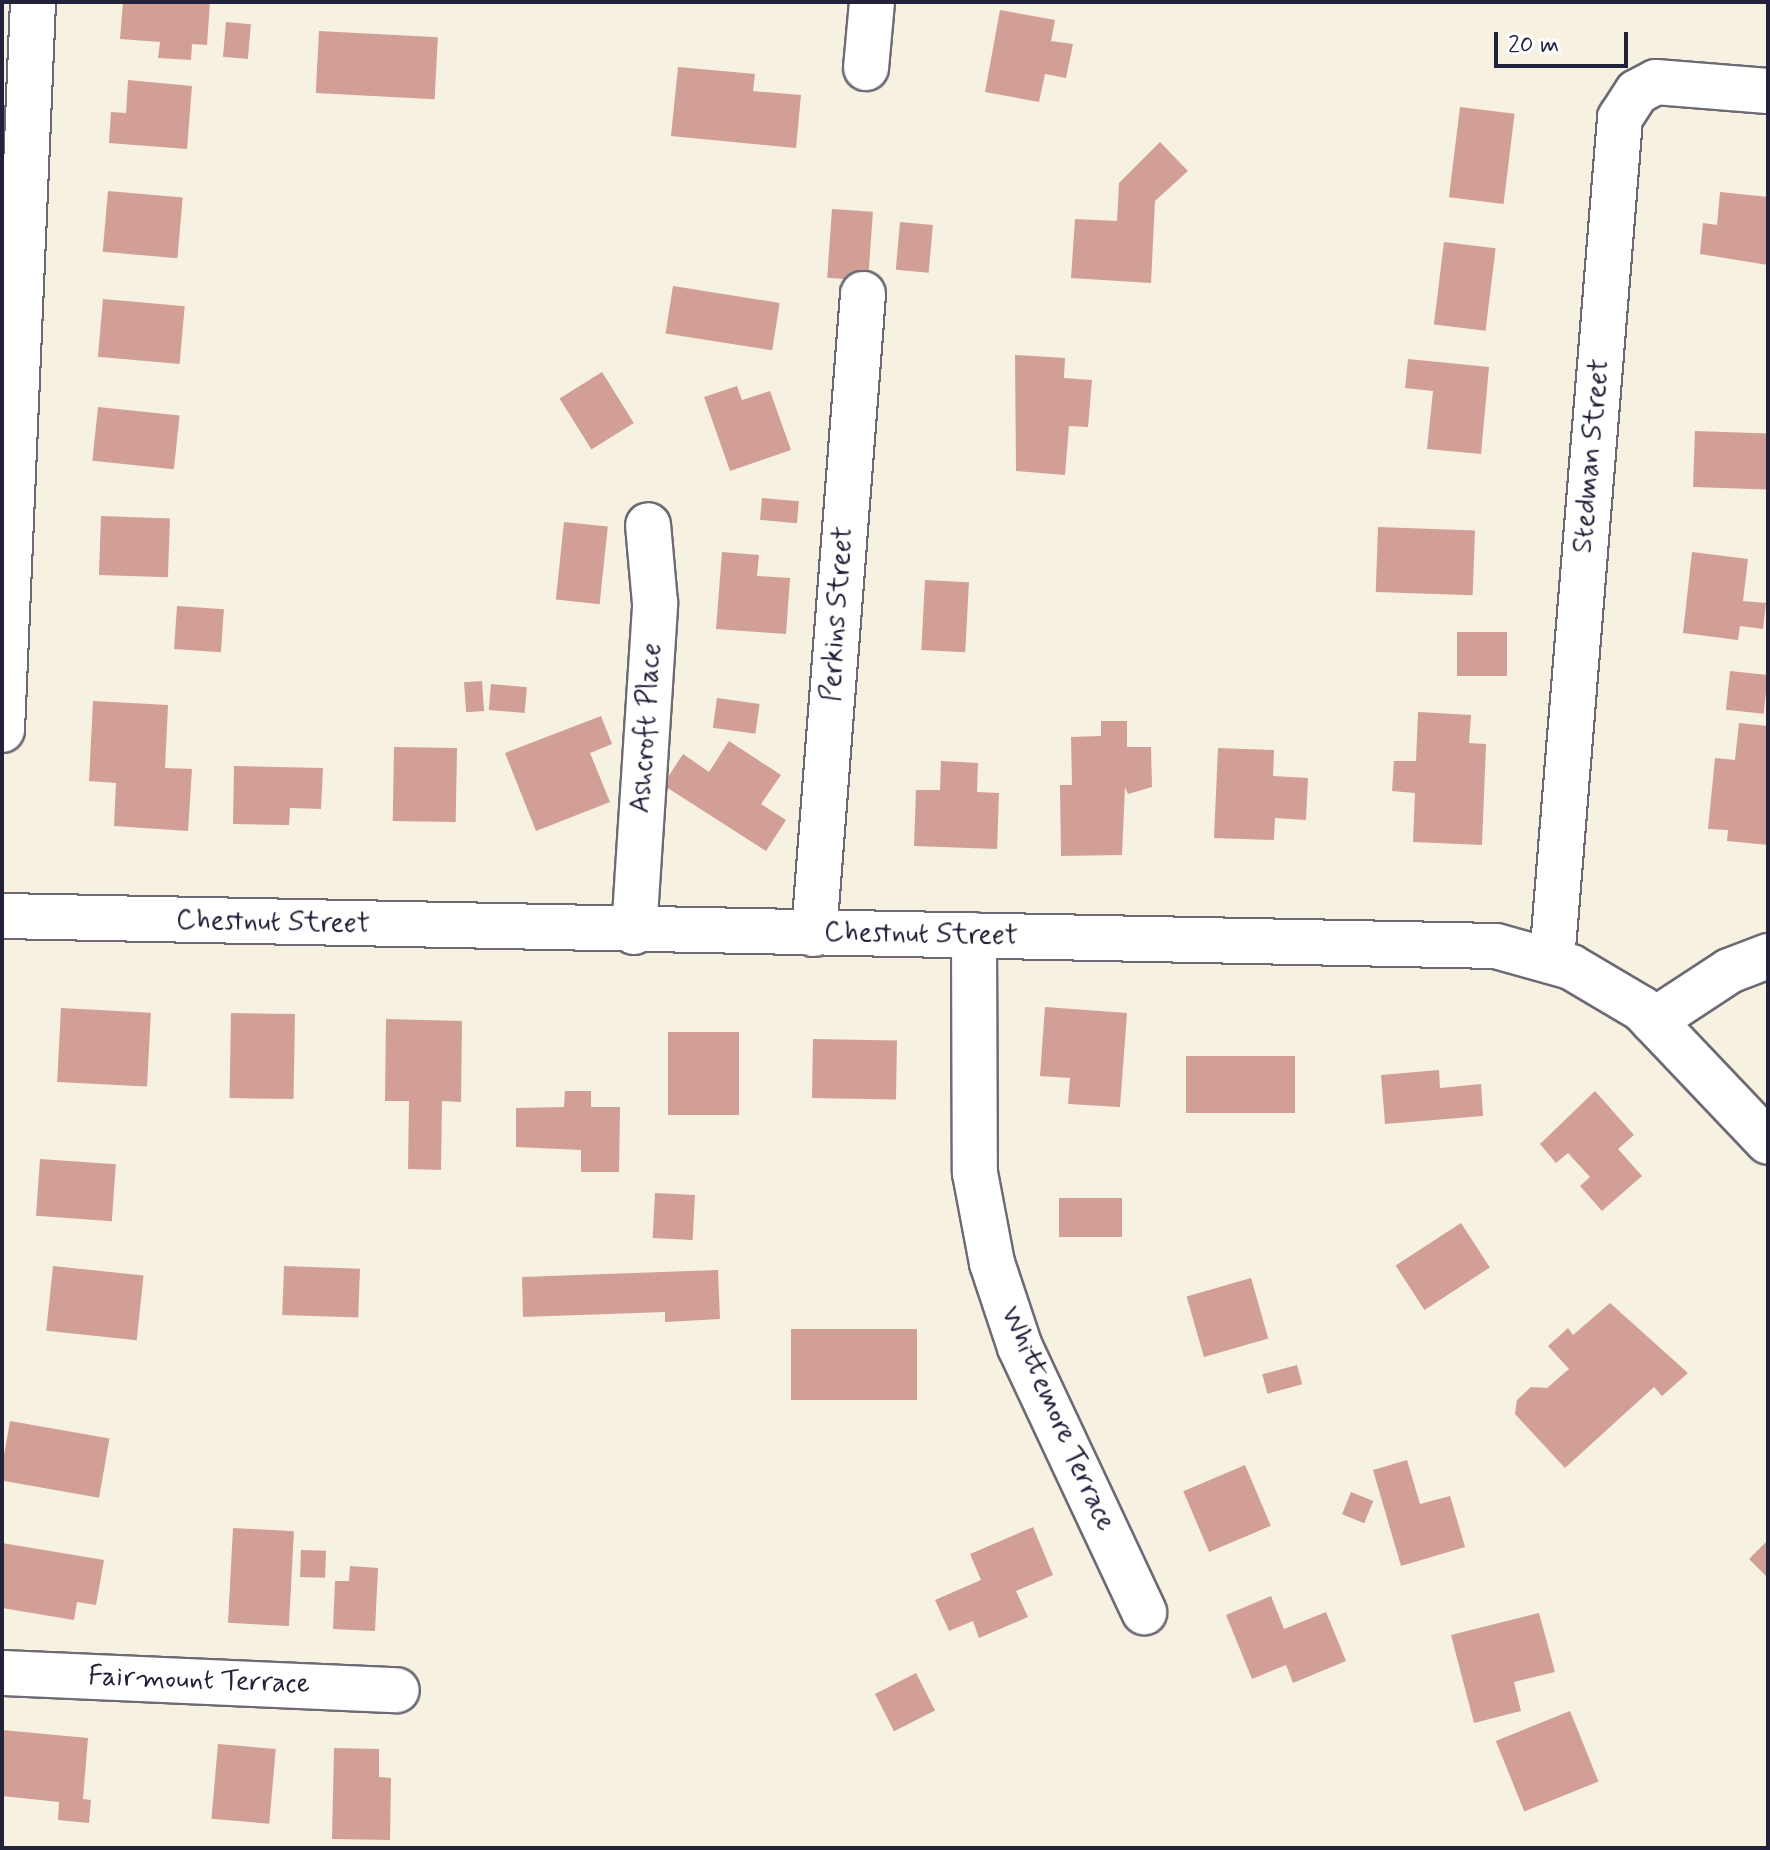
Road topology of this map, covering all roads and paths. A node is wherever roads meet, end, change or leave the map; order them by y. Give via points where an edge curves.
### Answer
1 (33, 2) edge
2 (872, 2) edge
3 (866, 68) dead end
4 (1768, 91) edge
5 (863, 294) dead end
6 (648, 525) dead end
7 (2, 730) edge
8 (2, 916) edge
9 (634, 932) junction
10 (814, 934) junction
11 (974, 935) junction
12 (1768, 956) edge
13 (1552, 960) junction
14 (1653, 1021) junction
15 (1768, 1142) edge
16 (1144, 1612) dead end
17 (2, 1673) edge
18 (397, 1690) dead end

1 - 7 street
2 - 3 street
4 - 13 street, Stedman Street via 1656,82 1637,92 1620,118
5 - 10 street, Perkins Street
6 - 9 street, Ashcroft Place via 655,603
8 - 9 street, Chestnut Street
9 - 10 street, Chestnut Street
10 - 11 street, Chestnut Street
11 - 13 street, Chestnut Street via 1438,943
11 - 16 street, Whittemore Terrace via 975,1173 992,1263 1020,1347
12 - 14 street via 1729,971
13 - 14 street, Chestnut Street via 1614,989
14 - 15 street, Chestnut Street
17 - 18 street, Fairmount Terrace

